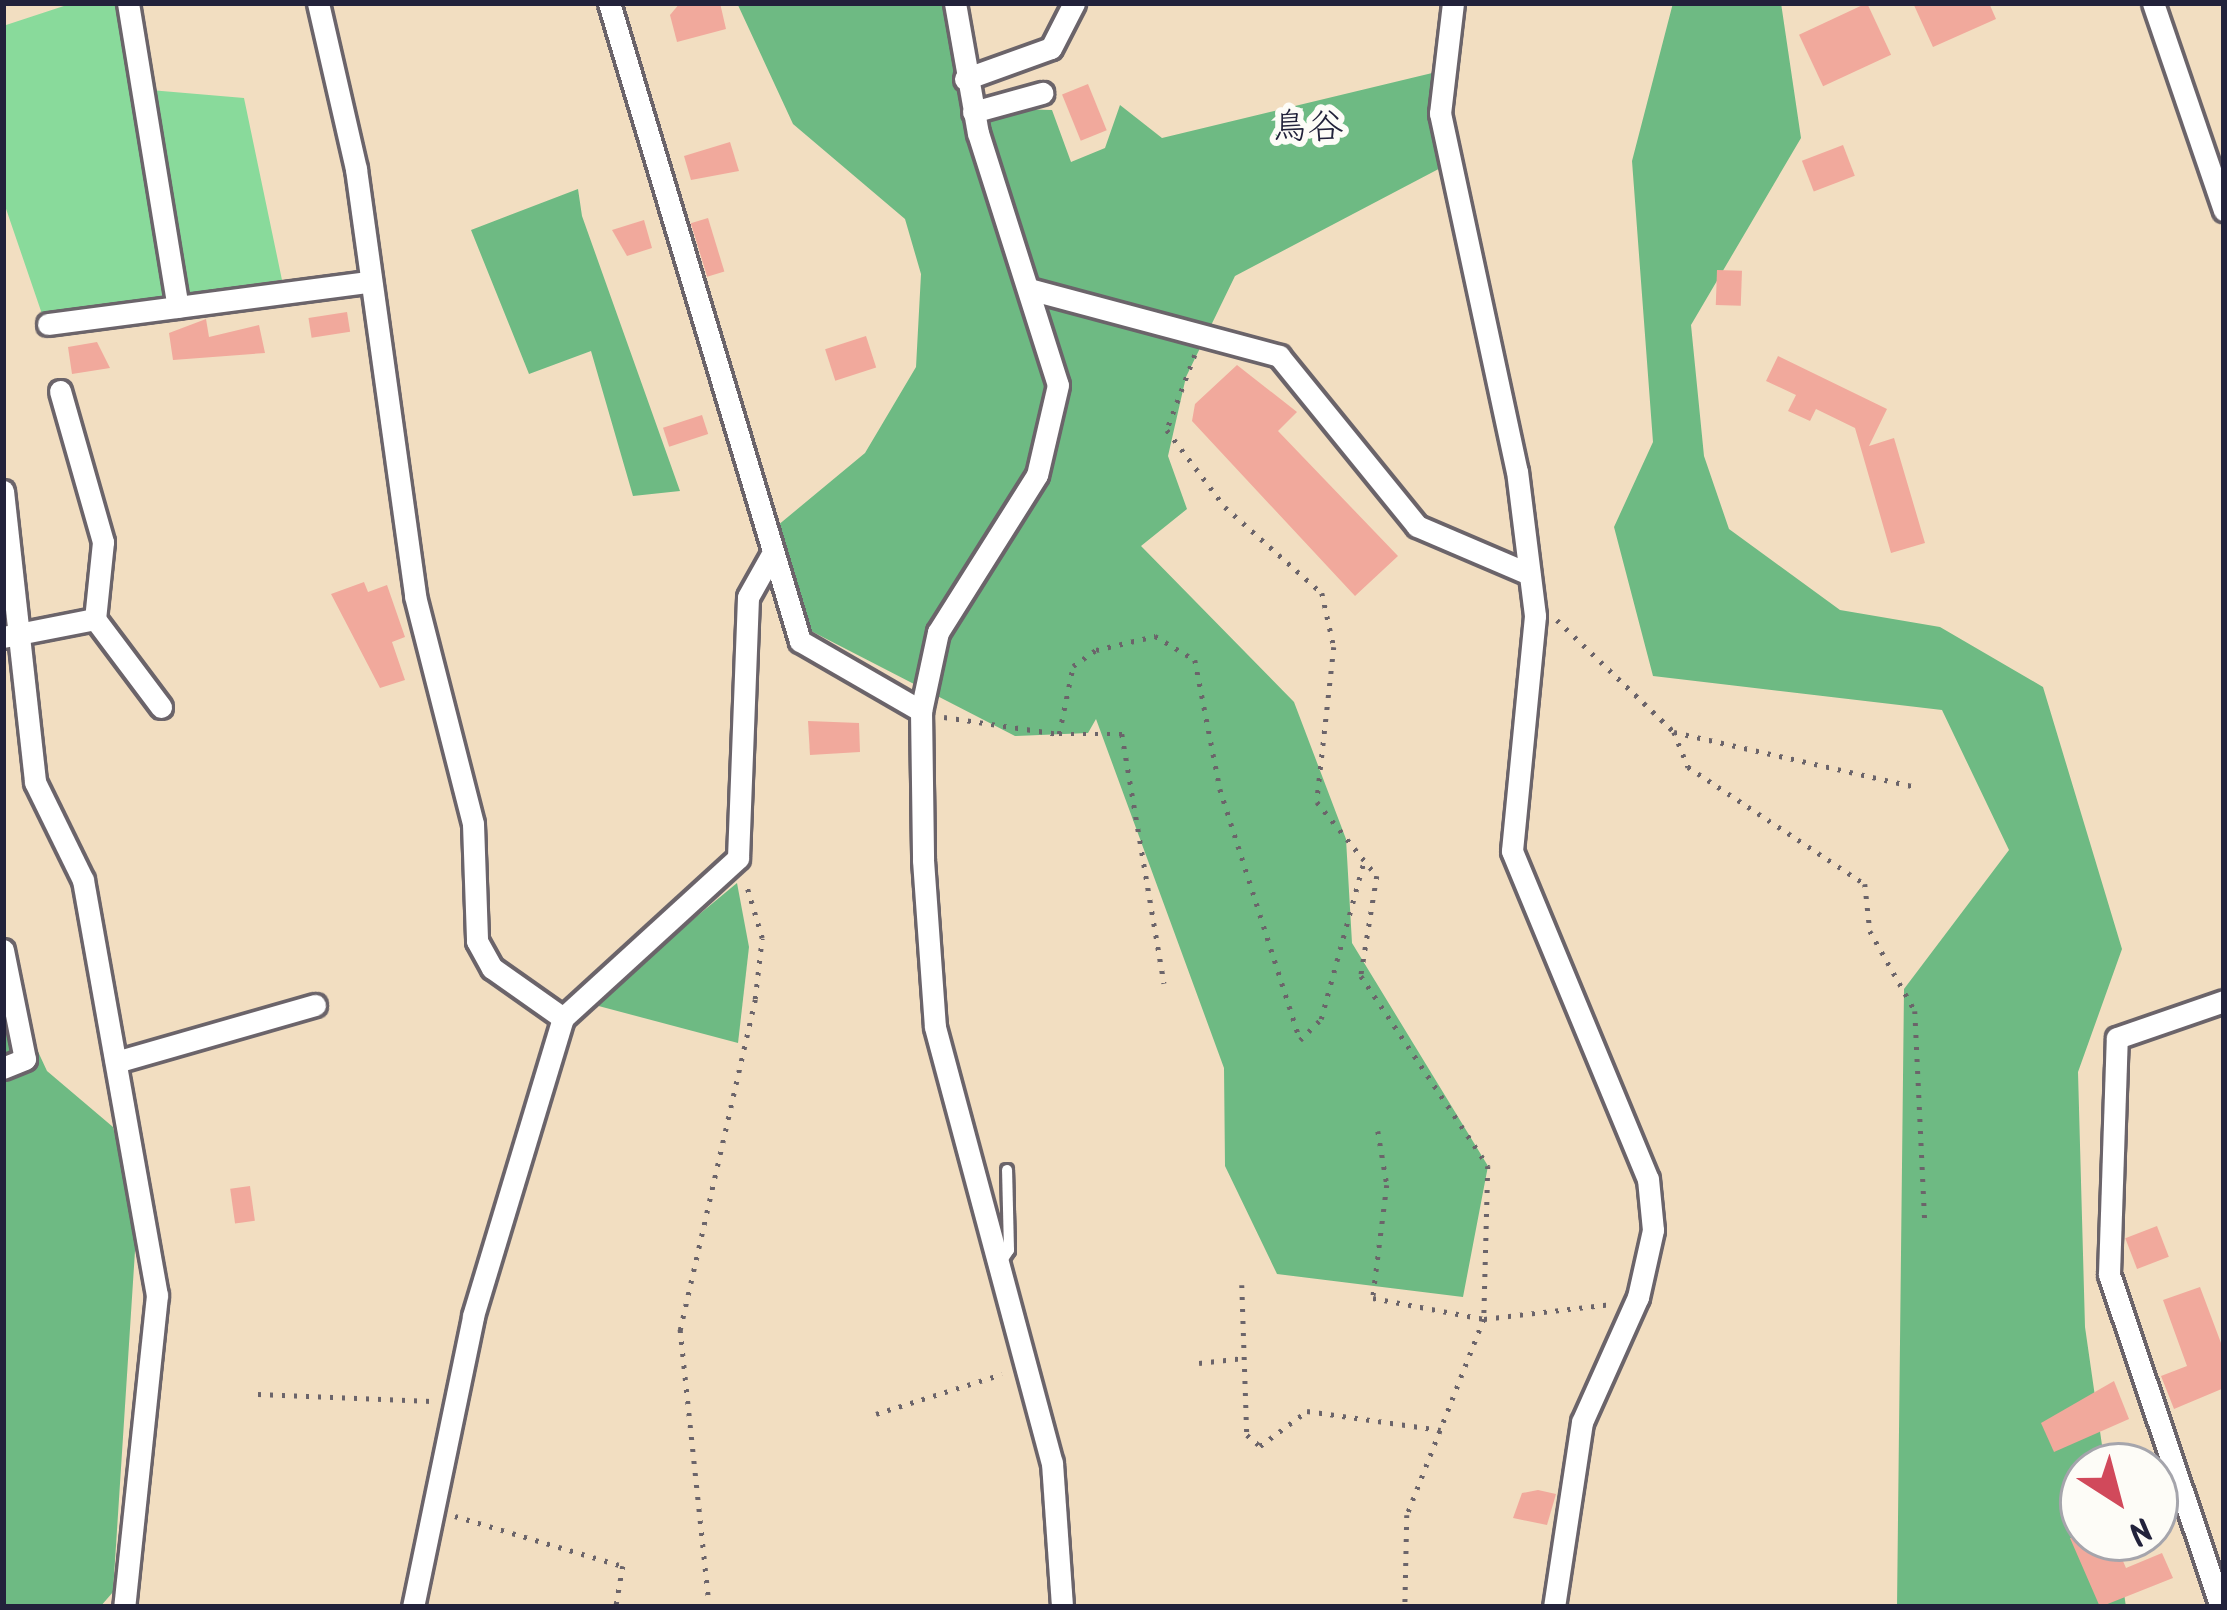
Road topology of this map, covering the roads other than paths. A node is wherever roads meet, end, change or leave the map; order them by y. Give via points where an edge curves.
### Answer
1 (128, 3) edge
2 (318, 3) edge
3 (609, 3) edge
4 (955, 3) edge
5 (1074, 3) edge
6 (1453, 3) edge
7 (2152, 3) edge
8 (965, 79) junction
9 (1042, 93) dead end
10 (973, 112) junction
11 (2224, 210) edge
12 (368, 282) junction
13 (1033, 290) junction
14 (178, 307) junction
15 (48, 324) dead end
16 (60, 391) dead end
17 (3, 491) edge
18 (771, 556) junction
19 (1529, 574) junction
20 (95, 620) junction
21 (12, 633) edge
22 (161, 707) dead end
23 (922, 711) junction
24 (3, 950) edge
25 (2224, 1000) edge
26 (315, 1005) dead end
27 (562, 1018) junction
28 (116, 1062) junction
29 (3, 1068) edge
30 (1007, 1170) dead end
31 (996, 1267) junction
32 (1550, 1602) edge
33 (124, 1607) edge
34 (413, 1607) edge
35 (1062, 1607) edge
36 (2221, 1607) edge

1 - 14 street
2 - 12 street via 356,169
3 - 18 street
4 - 8 street
5 - 8 street via 1052,49
6 - 19 street via 1440,113
7 - 11 street
8 - 10 street
9 - 10 street
10 - 13 street
12 - 14 street
12 - 27 street via 416,596 473,824 476,941 492,968
13 - 19 street via 1279,356 1417,526
13 - 23 street via 1058,385 1046,447 938,632
14 - 15 street
16 - 20 street via 103,542
17 - 21 street
18 - 23 street via 800,641
18 - 27 street via 748,597 738,858
19 - 32 street via 1533,608 1512,851 1648,1179 1653,1230 1635,1302 1582,1422
20 - 21 street
20 - 22 street
21 - 28 street via 34,782 83,880
23 - 31 street via 935,1027
24 - 29 street via 25,1059
25 - 36 street via 2117,1038 2109,1274
26 - 28 street
27 - 34 street via 456,1402
28 - 33 street via 157,1295
30 - 31 lane via 1010,1250
31 - 35 street via 1052,1463

